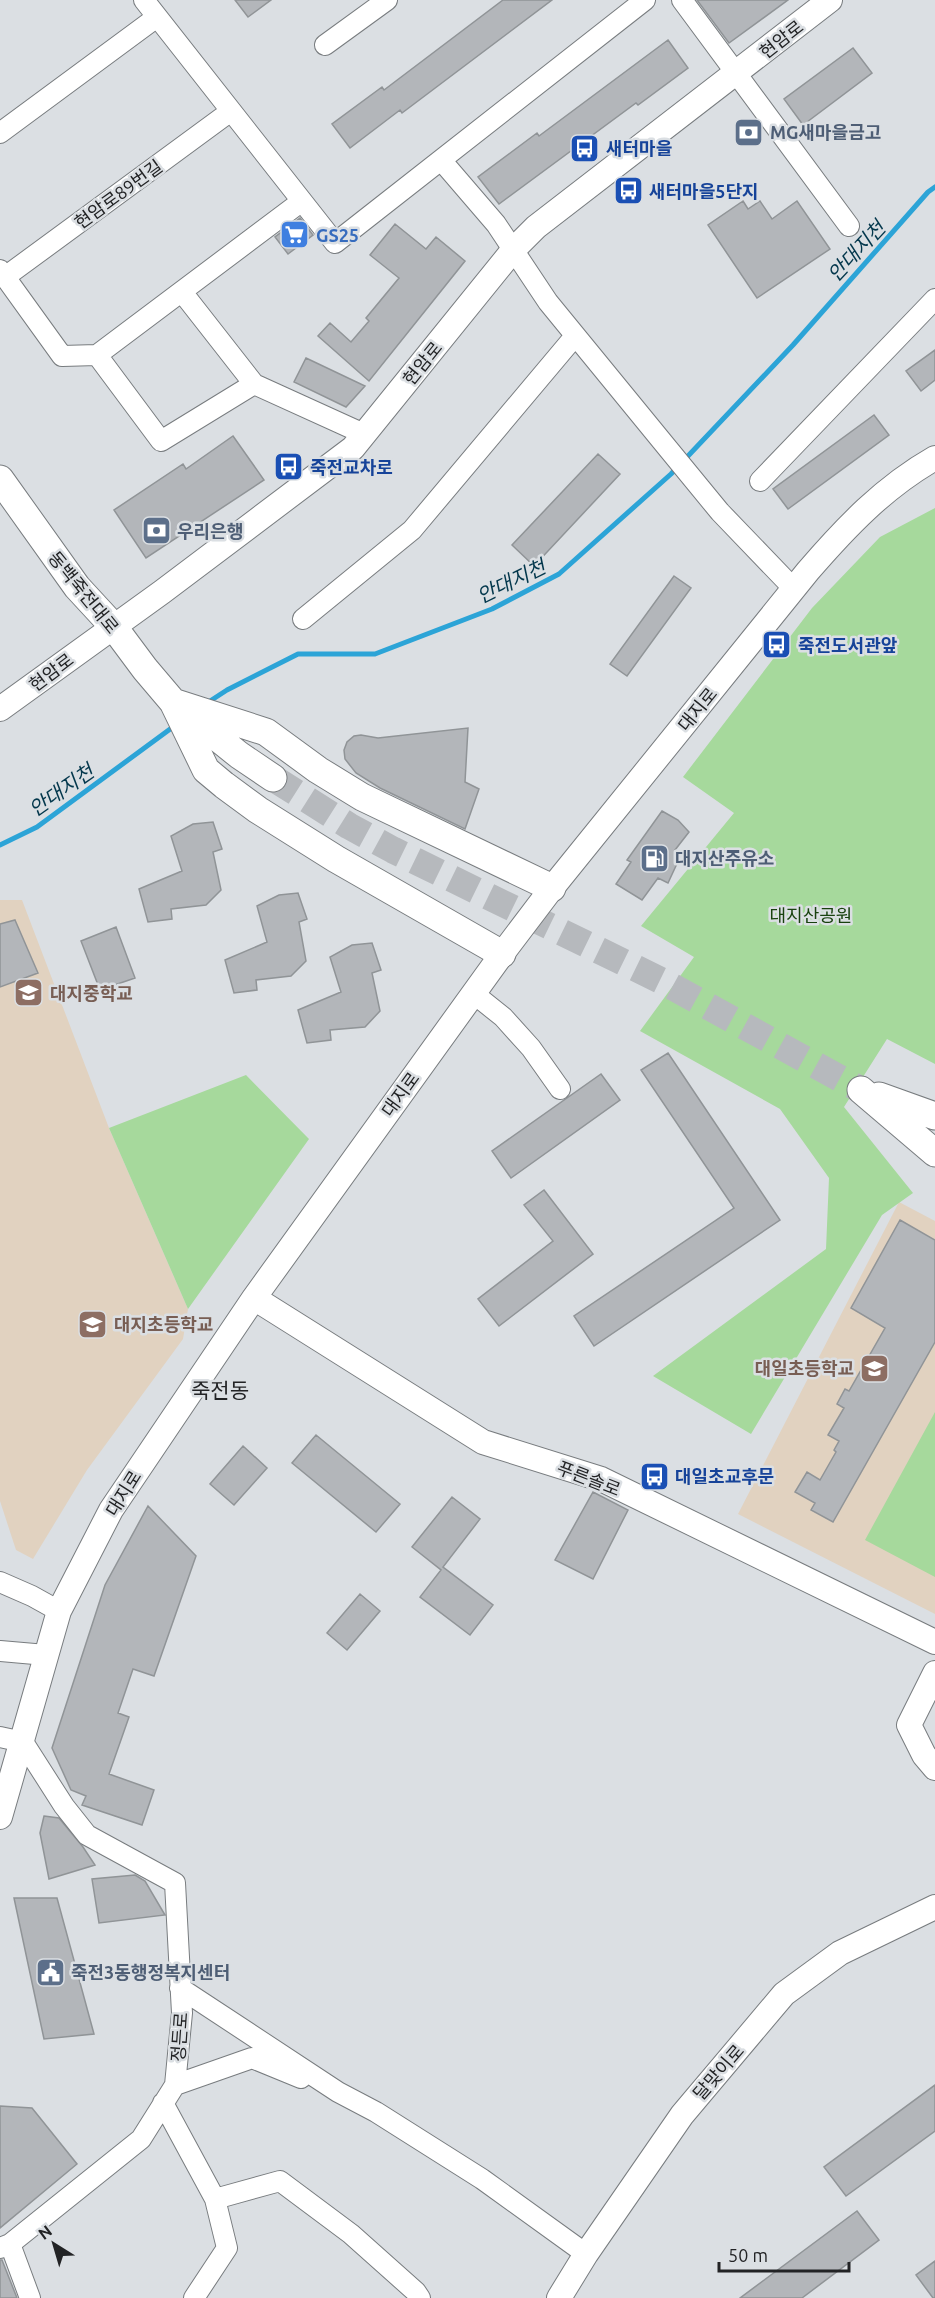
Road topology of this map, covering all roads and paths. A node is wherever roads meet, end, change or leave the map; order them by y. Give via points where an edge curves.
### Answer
1 (144, 0) edge
2 (387, 0) edge
3 (645, 0) edge
4 (682, 0) edge
5 (830, 0) edge
6 (158, 17) junction
7 (325, 45) dead end
8 (737, 74) junction
9 (231, 111) junction
10 (0, 133) edge
11 (441, 160) junction
12 (302, 201) junction
13 (849, 226) dead end
14 (514, 249) junction
15 (2, 274) edge
16 (182, 292) junction
17 (935, 299) edge
18 (575, 336) junction
19 (97, 355) junction
20 (254, 384) junction
21 (364, 434) junction
22 (935, 458) edge
23 (0, 479) edge
24 (760, 481) dead end
25 (794, 589) junction
26 (303, 619) dead end
27 (113, 626) junction
28 (173, 702) junction
29 (0, 710) edge
30 (273, 778) tunnel mouth
31 (552, 888) junction
32 (502, 954) junction
33 (473, 993) junction
34 (561, 1089) dead end
35 (861, 1090) junction
36 (935, 1116) edge
37 (935, 1135) edge
38 (935, 1153) edge
39 (254, 1298) junction
40 (0, 1582) edge
41 (59, 1611) junction
42 (935, 1642) edge
43 (0, 1651) edge
44 (46, 1655) junction
45 (935, 1673) edge
46 (11, 1740) edge
47 (935, 1768) edge
48 (0, 1817) edge
49 (935, 1907) edge
50 (180, 1988) junction
51 (175, 2085) junction
52 (338, 2092) junction
53 (163, 2103) junction
54 (215, 2199) junction
55 (5, 2246) edge
56 (586, 2254) junction
57 (30, 2298) edge
58 (194, 2298) edge
59 (420, 2298) edge
60 (559, 2298) edge

1 - 6 street
2 - 7 street
3 - 11 street
4 - 8 street
5 - 8 street, 현암로
6 - 9 street
6 - 10 street
8 - 13 street
8 - 14 street, 현암로 via 536,227
9 - 12 street
9 - 15 street, 현암로89번길
11 - 12 street via 335,243
11 - 14 street
12 - 16 street
14 - 18 street
14 - 21 street, 현암로
15 - 19 street, 현암로89번길 via 62,356
16 - 19 street
16 - 20 street
17 - 24 street
18 - 25 street via 720,512
18 - 26 street via 412,530
19 - 20 street via 161,441
20 - 21 street
21 - 27 street, 현암로 via 353,448
22 - 25 street, 대지로 via 884,492 842,532
23 - 27 main road, 동백죽전대로 via 77,587
25 - 31 street, 대지로
27 - 28 main road, 동백죽전대로
27 - 29 street, 현암로
28 - 30 main road
28 - 31 main road via 266,732 362,797
28 - 32 main road via 206,770 258,810
31 - 32 street, 대지로
32 - 33 street, 대지로
33 - 34 street via 503,1017
33 - 39 street, 대지로
35 - 36 main road
35 - 37 main road
35 - 38 main road
39 - 41 street, 대지로 via 111,1510
39 - 42 street, 푸른솔로 via 483,1442 601,1479
40 - 41 street
41 - 44 street, 대지로
43 - 44 street
44 - 46 street, 대지로
45 - 47 street via 909,1725
46 - 48 street, 대지로
46 - 50 street, 정든로 via 87,1835 175,1883
49 - 56 street, 달맞이로 via 840,1953 784,1995 681,2115
50 - 51 street, 정든로 via 182,2013
50 - 52 street
51 - 52 street via 252,2058
51 - 53 street, 정든로
52 - 56 street via 482,2179
53 - 54 street
53 - 55 street, 정든로 via 141,2139
54 - 58 street via 227,2248
54 - 59 street via 280,2181 351,2234
55 - 57 street
56 - 60 street, 달맞이로

